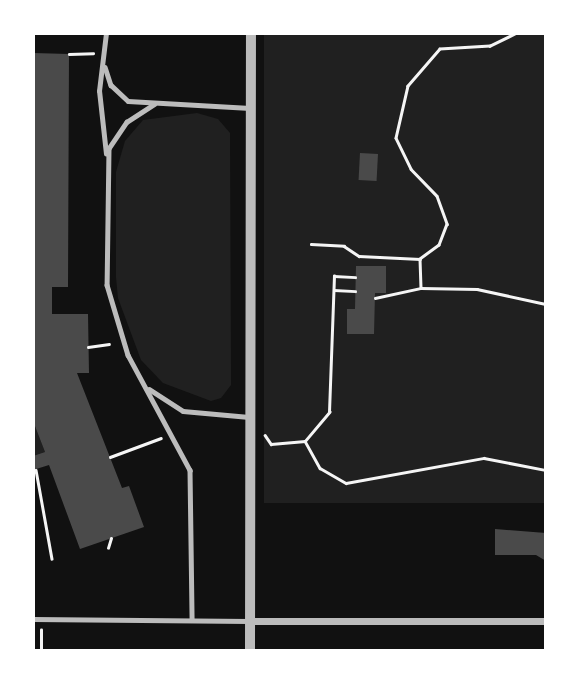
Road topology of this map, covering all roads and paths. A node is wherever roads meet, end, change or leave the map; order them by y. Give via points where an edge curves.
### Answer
1 (106, 33) edge
2 (251, 33) edge
3 (517, 33) edge
4 (93, 53) dead end
5 (69, 54) dead end
6 (105, 67) junction
7 (155, 104) junction
8 (251, 108) junction
9 (106, 159) junction
10 (311, 244) dead end
11 (420, 259) junction
12 (355, 277) dead end
13 (421, 288) junction
14 (334, 290) junction
15 (355, 290) dead end
16 (375, 298) dead end
17 (546, 304) edge
18 (109, 344) dead end
19 (89, 347) dead end
20 (146, 387) junction
21 (250, 417) junction
22 (265, 435) dead end
23 (161, 438) dead end
24 (305, 441) junction
25 (110, 457) dead end
26 (36, 470) dead end
27 (546, 470) edge
28 (111, 538) dead end
29 (108, 548) dead end
30 (52, 559) dead end
31 (33, 619) edge
32 (41, 619) junction
33 (192, 620) junction
34 (250, 621) junction
35 (546, 621) edge
36 (41, 651) edge
37 (250, 651) edge

1 - 6 lane
2 - 8 street
3 - 11 path via 491,46 440,49 408,86 396,138 411,169 437,196 447,224 439,245
4 - 5 path
6 - 7 lane via 118,94 128,101
6 - 9 lane via 99,91
7 - 8 lane
7 - 9 lane via 119,131
8 - 21 street
9 - 20 lane via 107,285 117,330
10 - 11 path via 344,246 359,256
11 - 13 path
12 - 14 path via 334,276
13 - 16 path
13 - 17 path via 477,289
14 - 15 path
14 - 24 path via 329,412
18 - 19 path
20 - 21 lane via 183,411
20 - 33 lane via 190,470
21 - 34 street
22 - 24 path via 271,444
23 - 25 path
24 - 27 path via 320,468 346,483 484,458
26 - 30 path
28 - 29 path
31 - 32 lane
32 - 33 lane
32 - 36 path
33 - 34 lane
34 - 35 street
34 - 37 street

